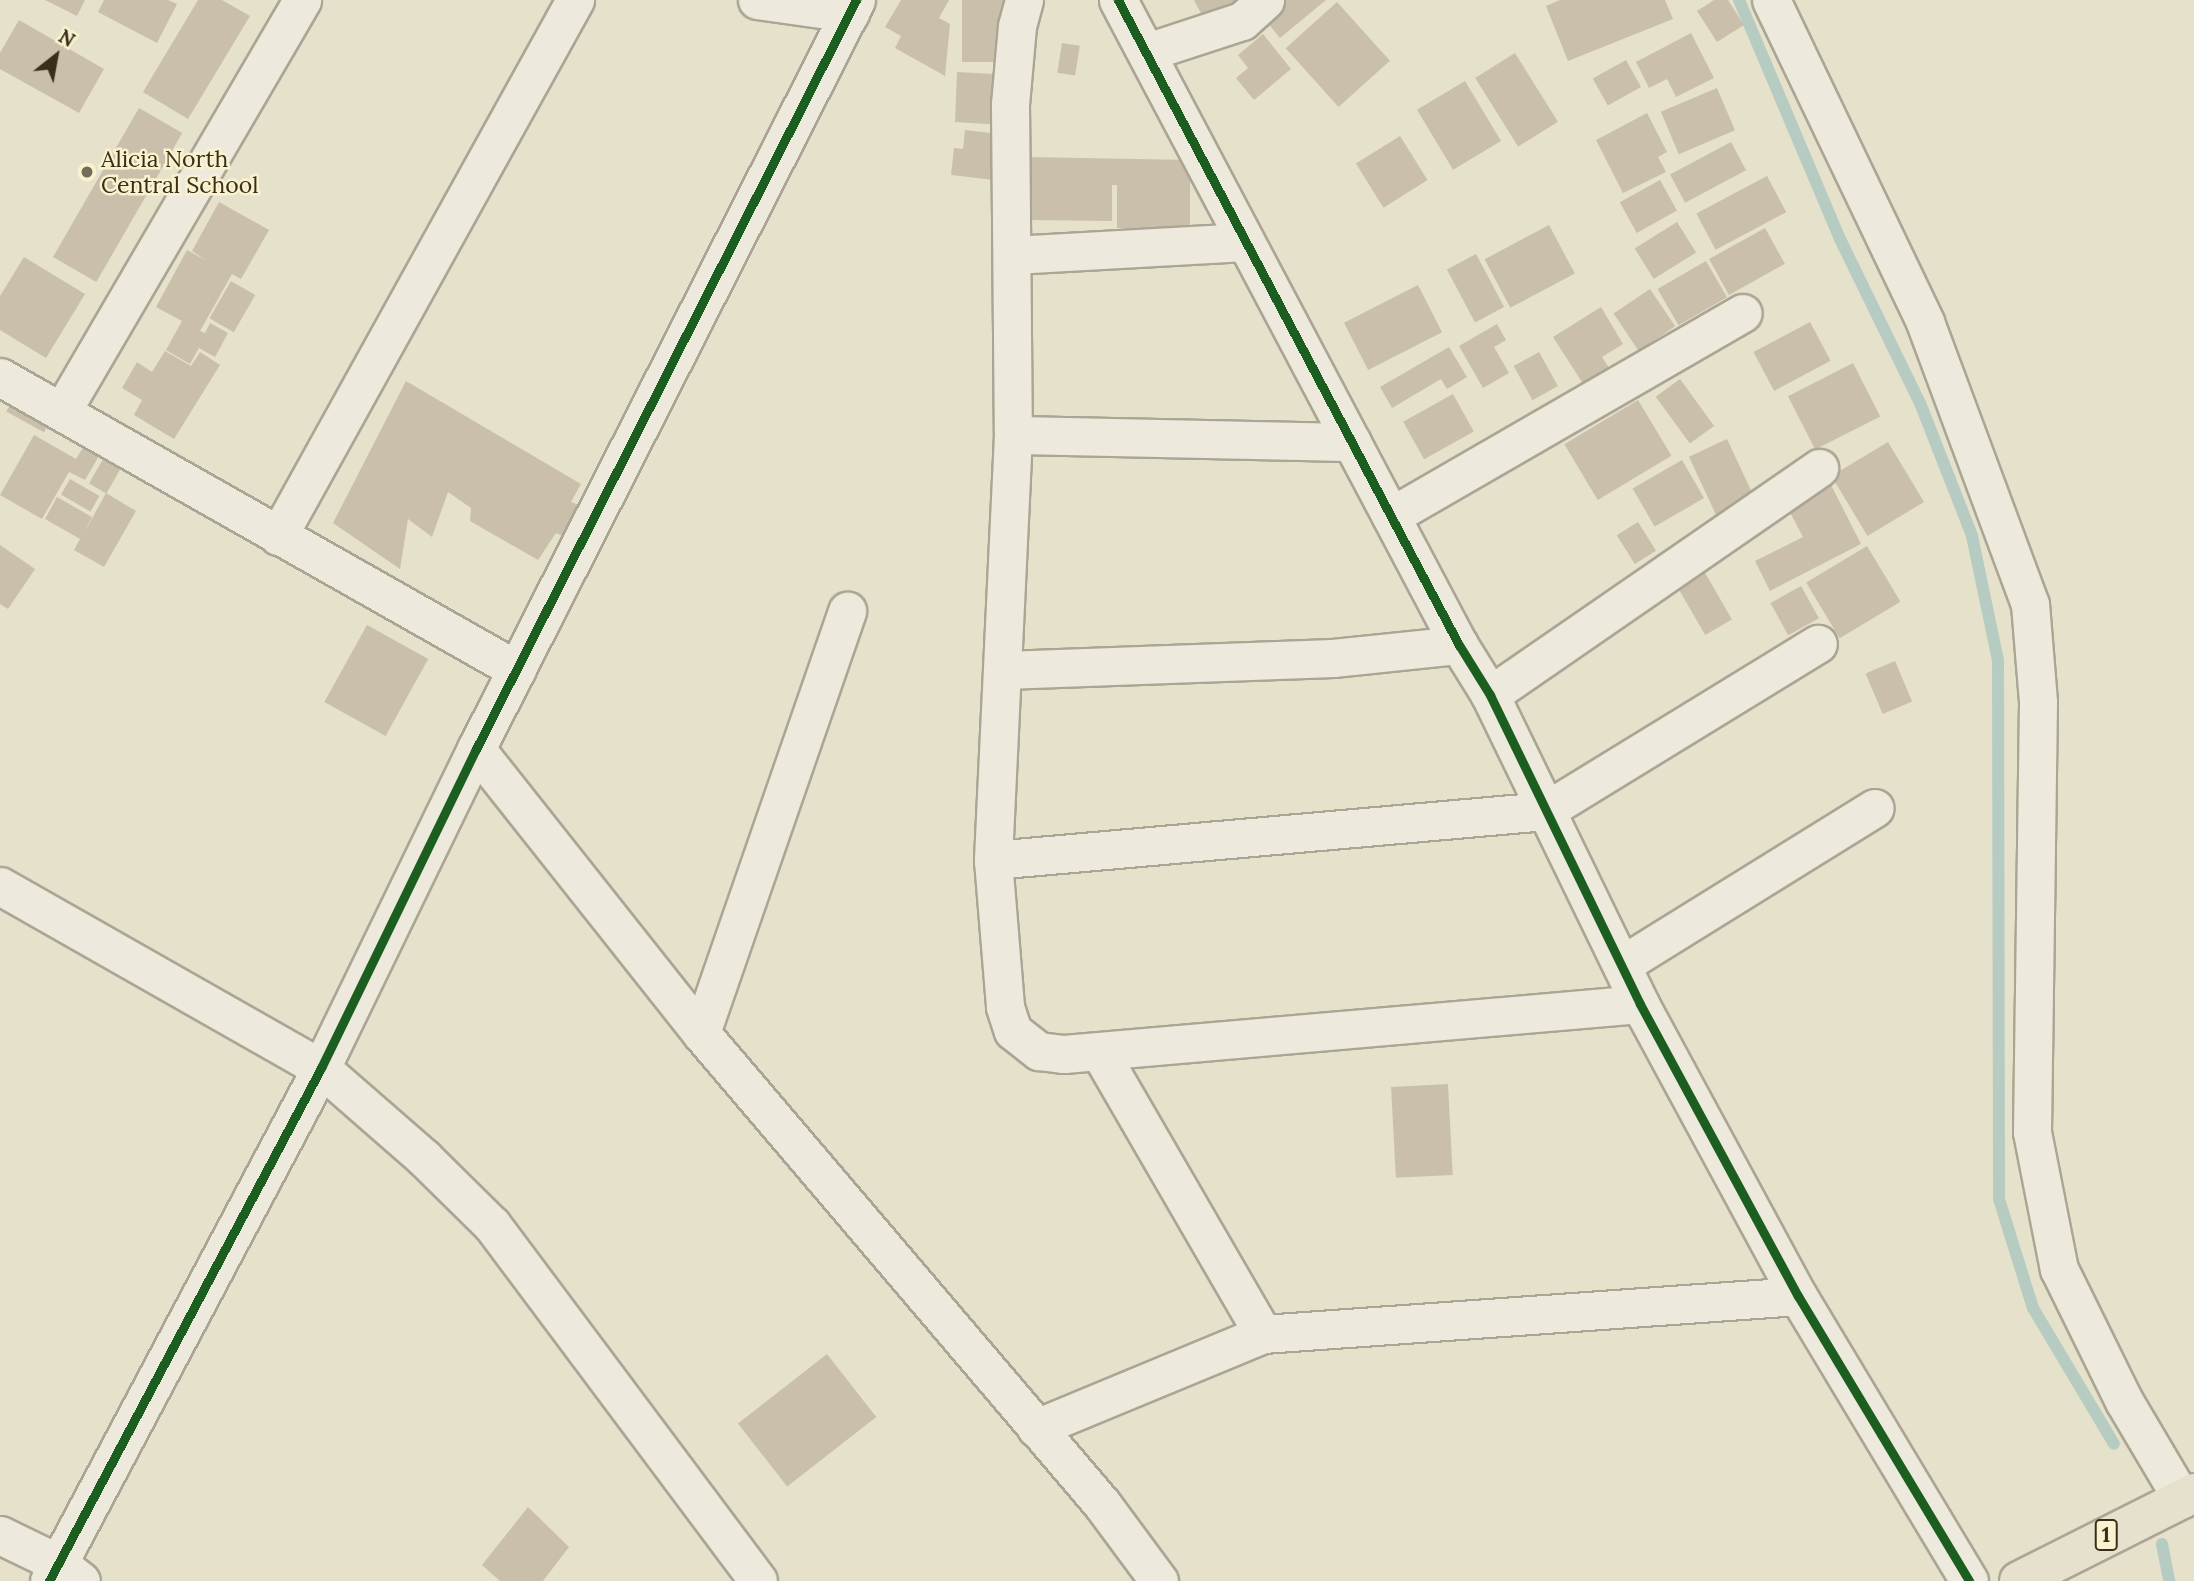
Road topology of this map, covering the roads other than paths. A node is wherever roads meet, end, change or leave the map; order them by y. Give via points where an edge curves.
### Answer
1 (302, 0) edge
2 (575, 0) edge
3 (757, 0) edge
4 (1024, 0) edge
5 (1118, 0) edge
6 (1265, 0) edge
7 (1771, 0) edge
8 (853, 7) edge
9 (1147, 52) junction
10 (1245, 242) junction
11 (1013, 255) junction
12 (1743, 313) dead end
13 (0, 377) edge
14 (62, 411) junction
15 (1013, 435) junction
16 (1352, 442) junction
17 (1819, 468) dead end
18 (1391, 516) junction
19 (278, 536) junction
20 (847, 611) dead end
21 (1818, 644) dead end
22 (1459, 645) junction
23 (517, 670) junction
24 (1004, 670) junction
25 (1490, 695) junction
26 (476, 749) junction
27 (1875, 808) dead end
28 (1545, 811) junction
29 (993, 860) junction
30 (0, 886) edge
31 (1623, 964) junction
32 (1640, 1004) junction
33 (701, 1033) junction
34 (1099, 1051) junction
35 (321, 1068) junction
36 (1798, 1296) junction
37 (1263, 1334) junction
38 (1036, 1428) junction
39 (2188, 1496) edge
40 (0, 1535) edge
41 (63, 1575) edge
42 (758, 1581) edge
43 (1159, 1581) edge
44 (1969, 1581) edge
45 (2019, 1581) edge

1 - 14 street
2 - 19 street
3 - 8 street
4 - 11 street via 1010,104
5 - 9 street
6 - 9 street via 1242,20
7 - 39 street via 1925,322 2031,604 2038,702 2032,1132 2059,1269 2124,1401
8 - 23 street
9 - 10 street
10 - 11 street
10 - 16 street
11 - 15 street
12 - 18 street
13 - 14 street
14 - 19 street
15 - 16 street
15 - 24 street
16 - 18 street
17 - 25 street
18 - 22 street
19 - 23 street
20 - 33 street
21 - 28 street
22 - 24 street via 1333,658
22 - 25 street
23 - 26 street
24 - 29 street
25 - 28 street
26 - 33 street
26 - 35 street
27 - 31 street
28 - 29 street
28 - 31 street
29 - 34 street via 1005,1007 1013,1031 1039,1051
30 - 35 street
31 - 32 street
32 - 34 street
32 - 36 street
33 - 38 street
34 - 37 street
35 - 41 street
35 - 42 street via 492,1225
36 - 37 street
36 - 44 street
37 - 38 street
38 - 43 street via 1102,1504
39 - 45 main road, 1
40 - 41 street

